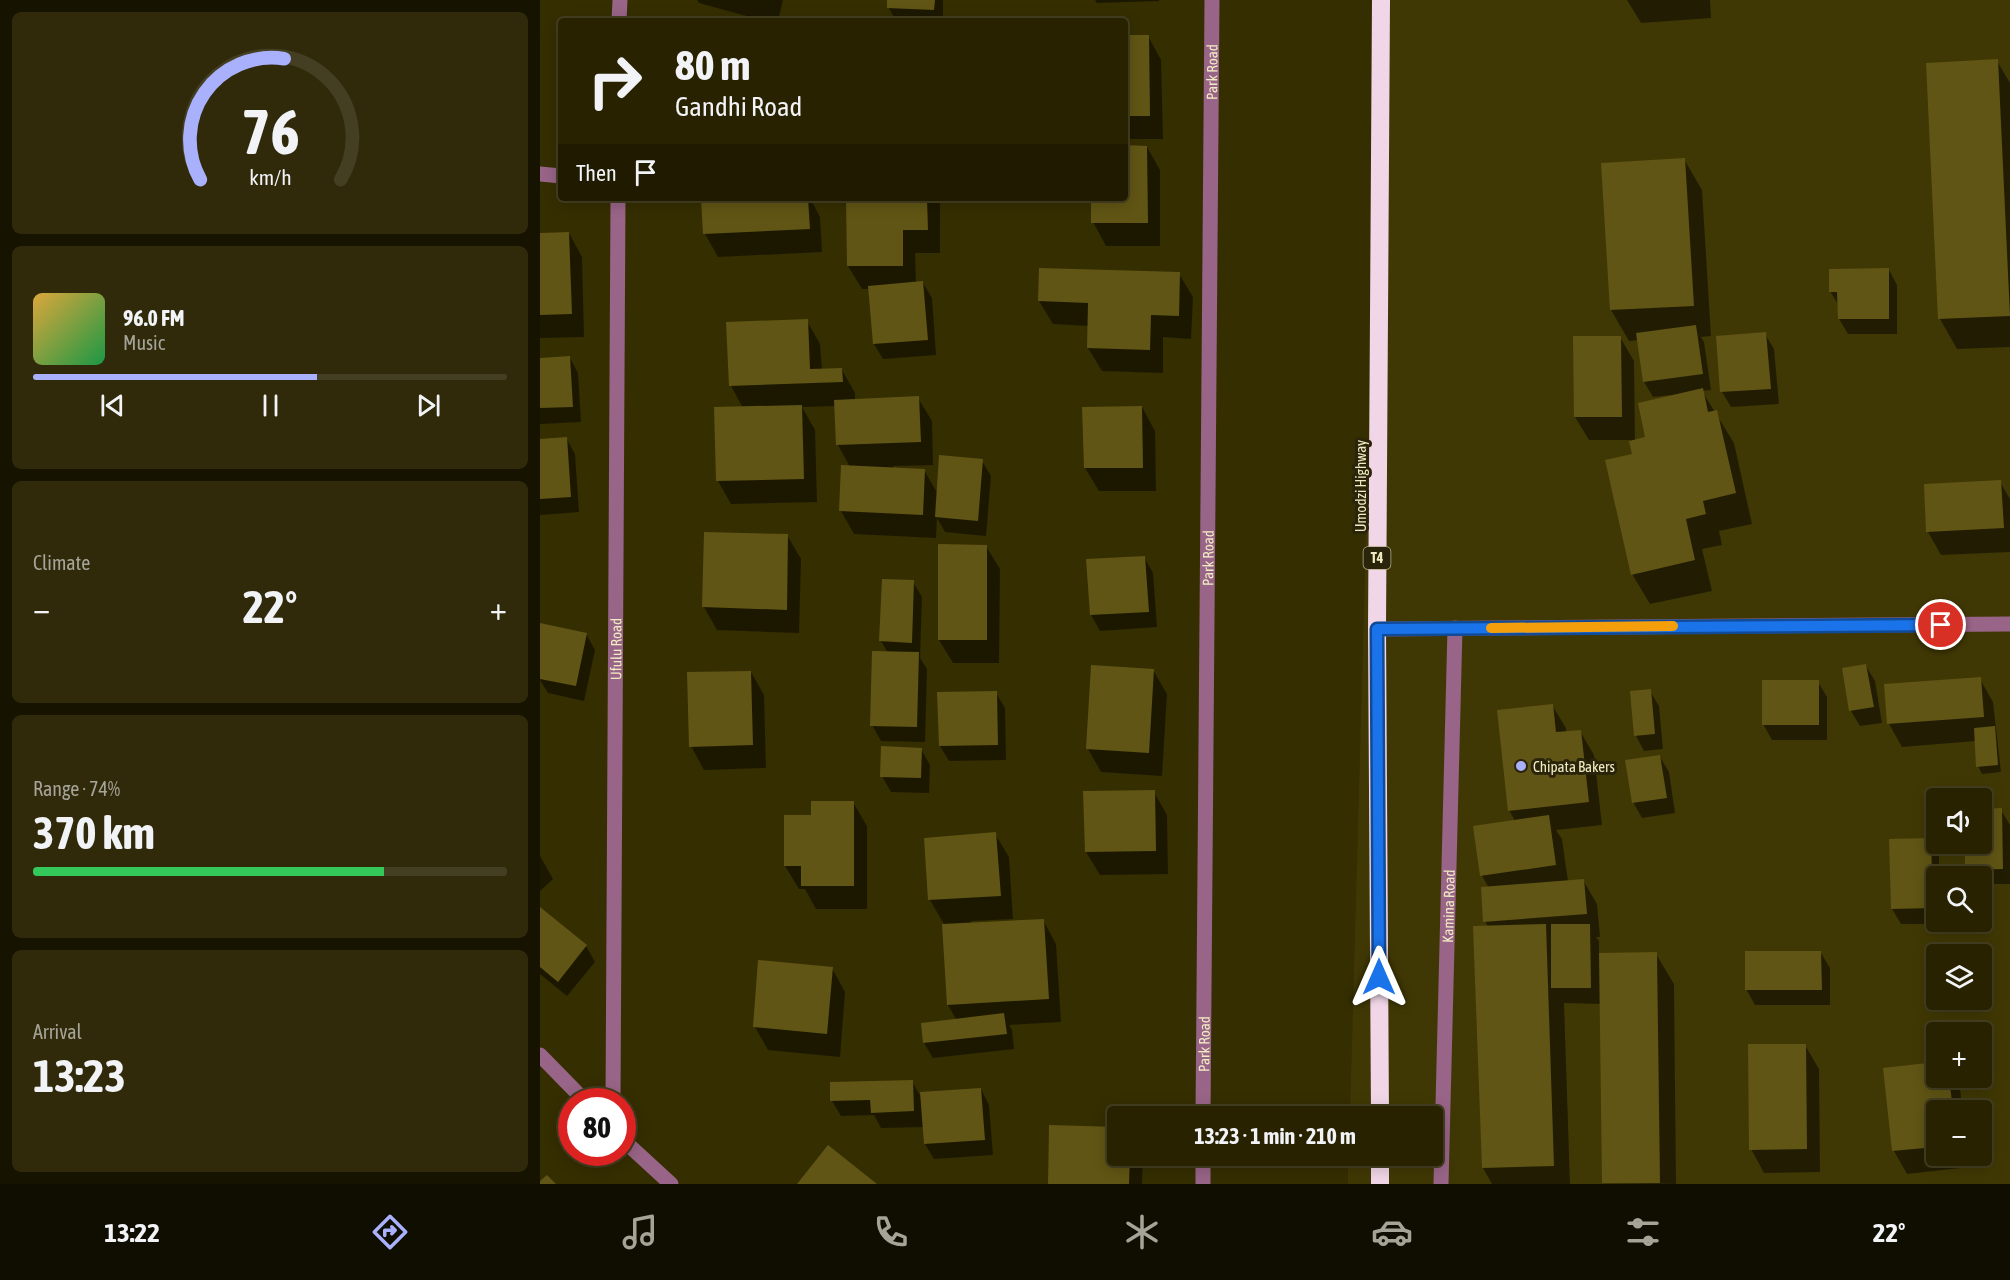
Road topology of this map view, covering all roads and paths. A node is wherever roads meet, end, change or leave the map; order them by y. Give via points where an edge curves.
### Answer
1 (620, 0) edge
2 (1212, 0) edge
3 (1381, 0) edge
4 (619, 18) edge
5 (540, 174) edge
6 (558, 176) edge
7 (618, 201) edge
8 (2010, 624) edge
9 (1455, 628) junction
10 (1377, 629) junction
11 (540, 1055) edge
12 (572, 1088) edge
13 (613, 1088) edge
14 (1203, 1106) edge
15 (1380, 1106) edge
16 (636, 1152) edge
17 (1203, 1166) edge
18 (1380, 1166) edge
19 (671, 1184) edge
20 (1203, 1184) edge
21 (1380, 1184) edge
22 (1441, 1184) edge

1 - 4 street
2 - 14 street, Park Road
3 - 10 highway, Umodzi Highway / T4
5 - 6 street
7 - 13 street, Ufulu Road
8 - 9 street
9 - 10 street
9 - 22 street, Kamina Road
10 - 15 highway, Umodzi Highway / T4
11 - 12 street
16 - 19 street
17 - 20 street
18 - 21 highway

